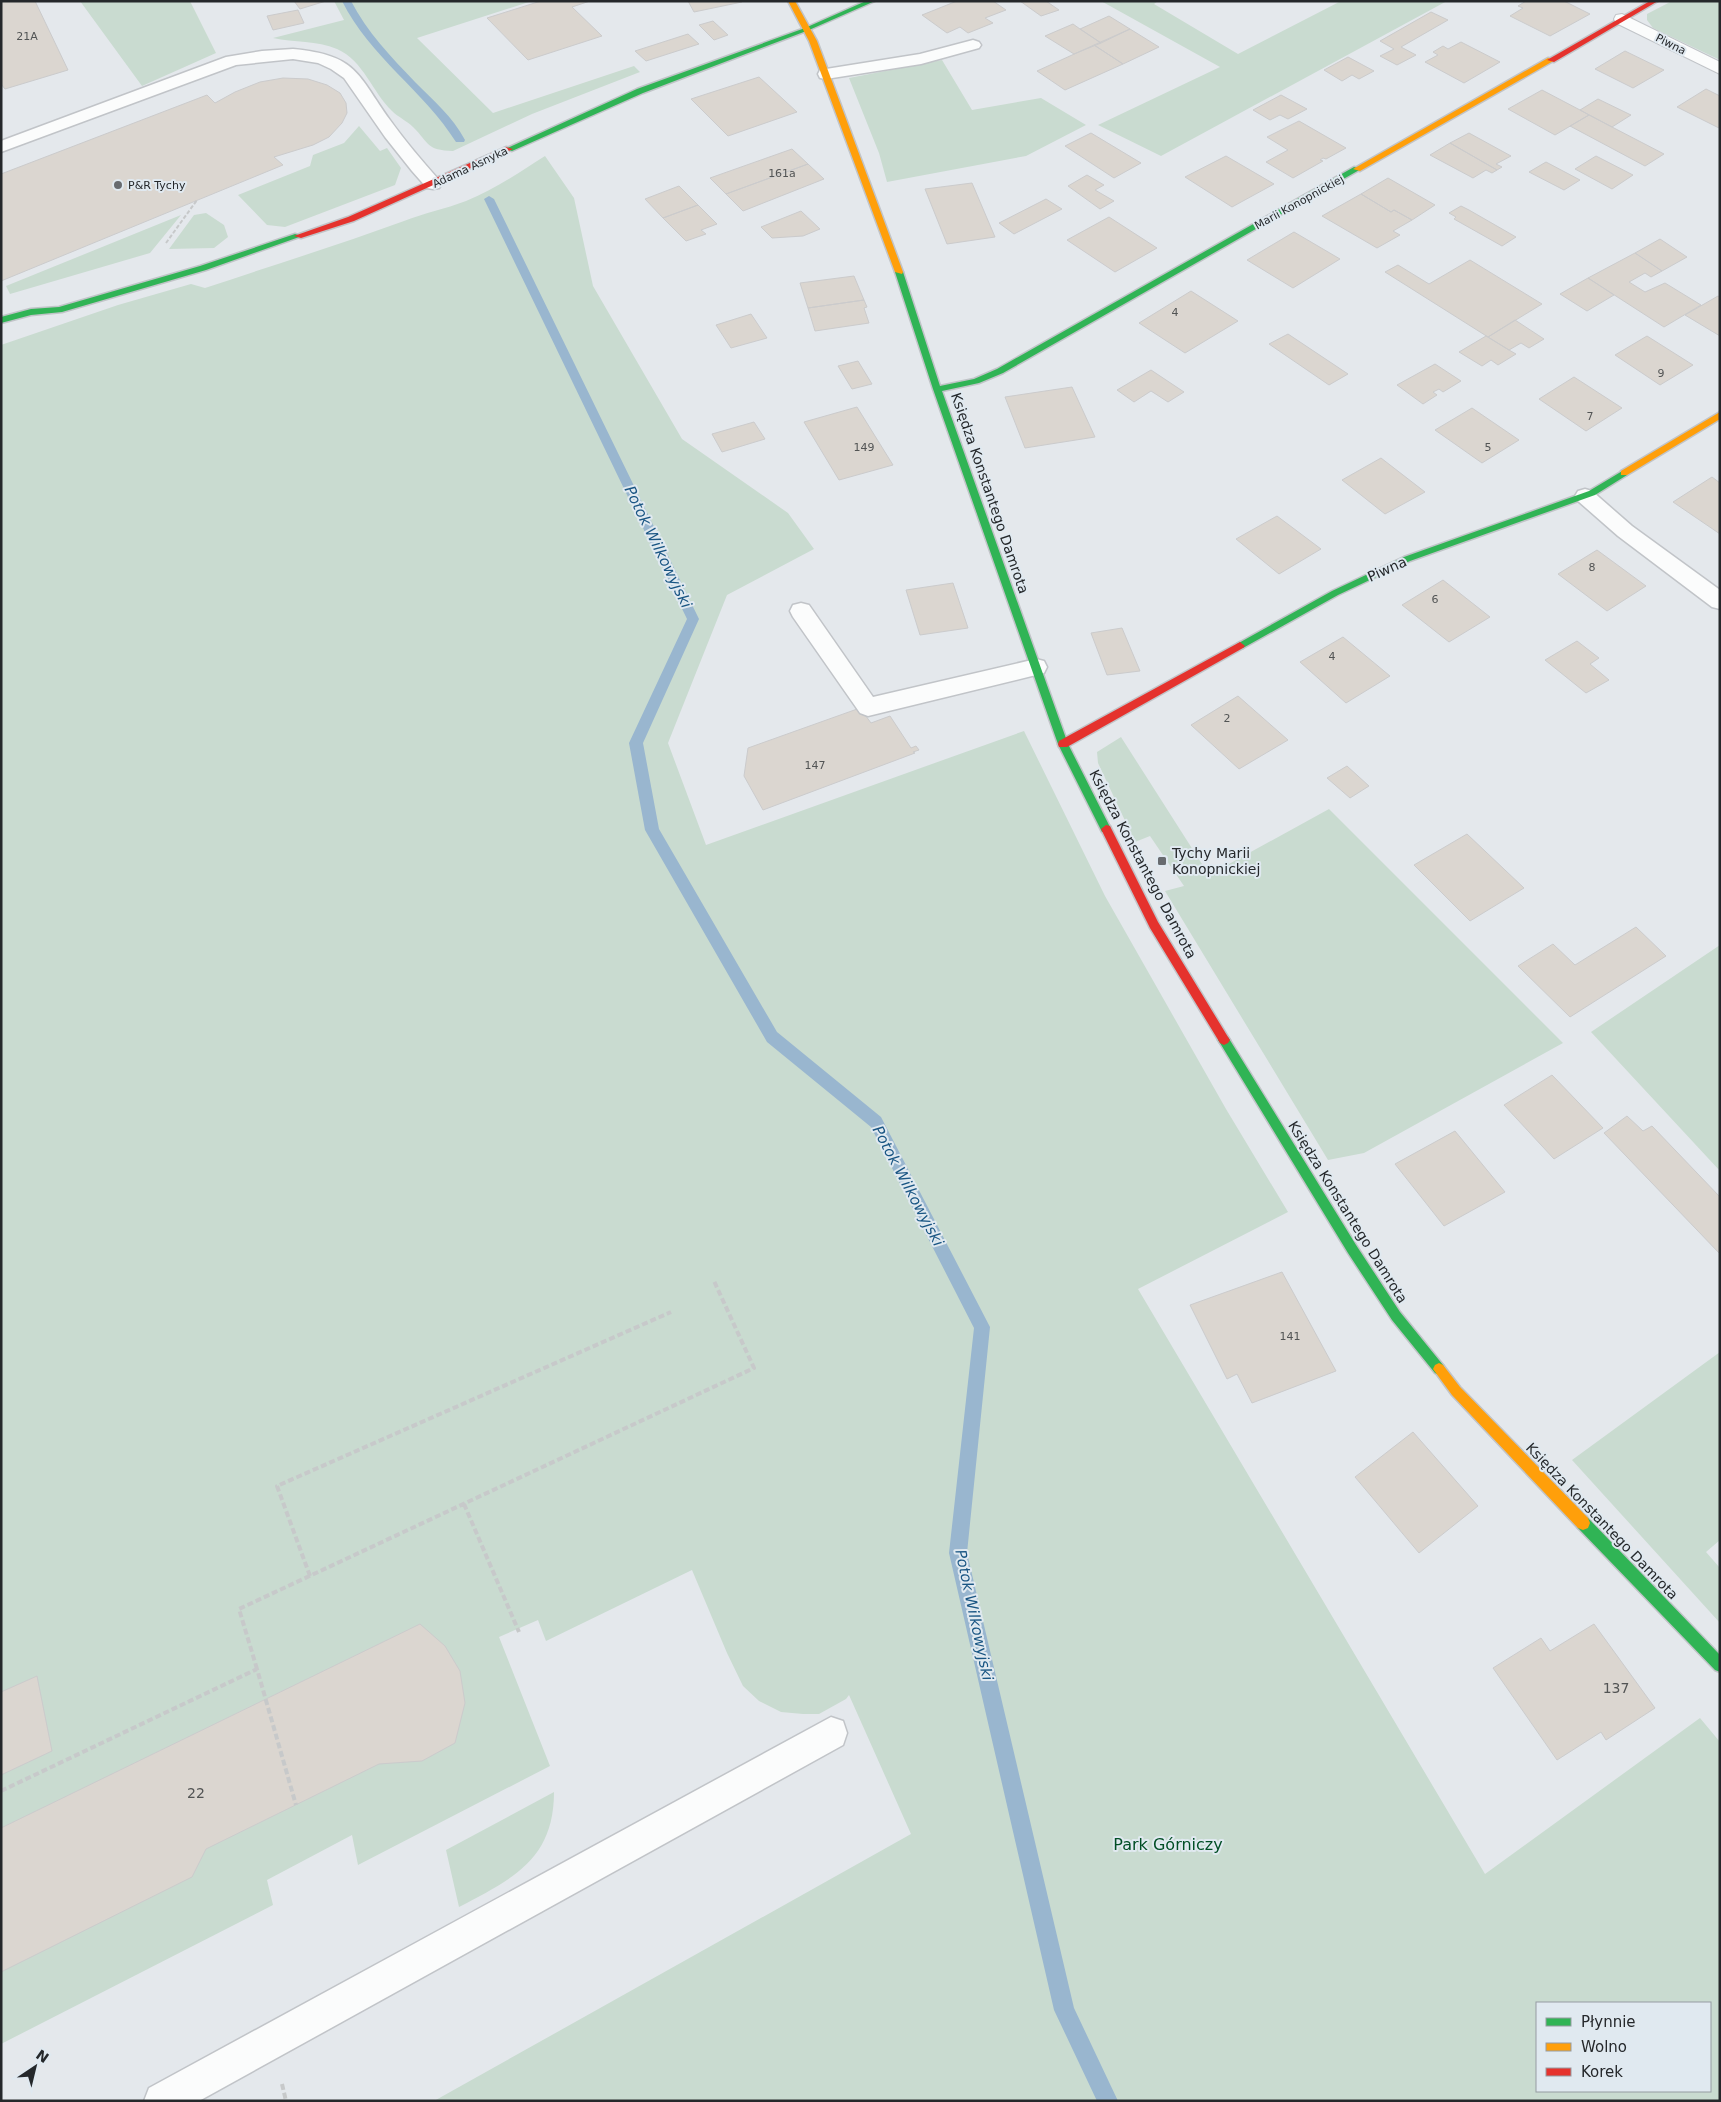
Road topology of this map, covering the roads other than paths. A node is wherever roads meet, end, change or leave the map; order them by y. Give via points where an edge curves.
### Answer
1 (791, 1) edge
2 (872, 1) edge
3 (1655, 1) edge
4 (1622, 19) junction
5 (808, 29) junction
6 (973, 45) dead end
7 (1720, 69) edge
8 (826, 74) junction
9 (1, 147) edge
10 (433, 184) junction
11 (59, 310) junction
12 (1, 320) edge
13 (37, 323) dead end
14 (937, 389) junction
15 (1720, 415) edge
16 (1584, 496) junction
17 (1720, 601) edge
18 (801, 611) dead end
19 (1036, 667) junction
20 (1063, 744) junction
21 (1720, 1665) edge
22 (831, 1733) dead end
23 (162, 2101) edge

1 - 5 street, Księdza Konstantego Damrota
2 - 5 street, Adama Asnyka
3 - 4 street, Marii Konopnickiej
4 - 7 street, Piwna
4 - 14 street, Marii Konopnickiej via 1000,370 976,381
5 - 8 street, Księdza Konstantego Damrota
5 - 10 street, Adama Asnyka via 623,98
6 - 8 lane via 921,59
8 - 14 street, Księdza Konstantego Damrota via 908,295
9 - 10 lane via 232,62 269,54 299,55 328,61 350,75 403,151
10 - 11 street, Adama Asnyka via 351,219 203,268
11 - 12 street, Adama Asnyka via 31,312
11 - 13 street, Adama Asnyka
14 - 19 street, Księdza Konstantego Damrota
15 - 16 street, Piwna
16 - 17 lane via 1625,531
16 - 20 street, Piwna via 1407,559 1335,593
18 - 19 lane via 868,707
19 - 20 street, Księdza Konstantego Damrota
20 - 21 street, Księdza Konstantego Damrota via 1154,925 1336,1224 1396,1316 1456,1391
22 - 23 lane

